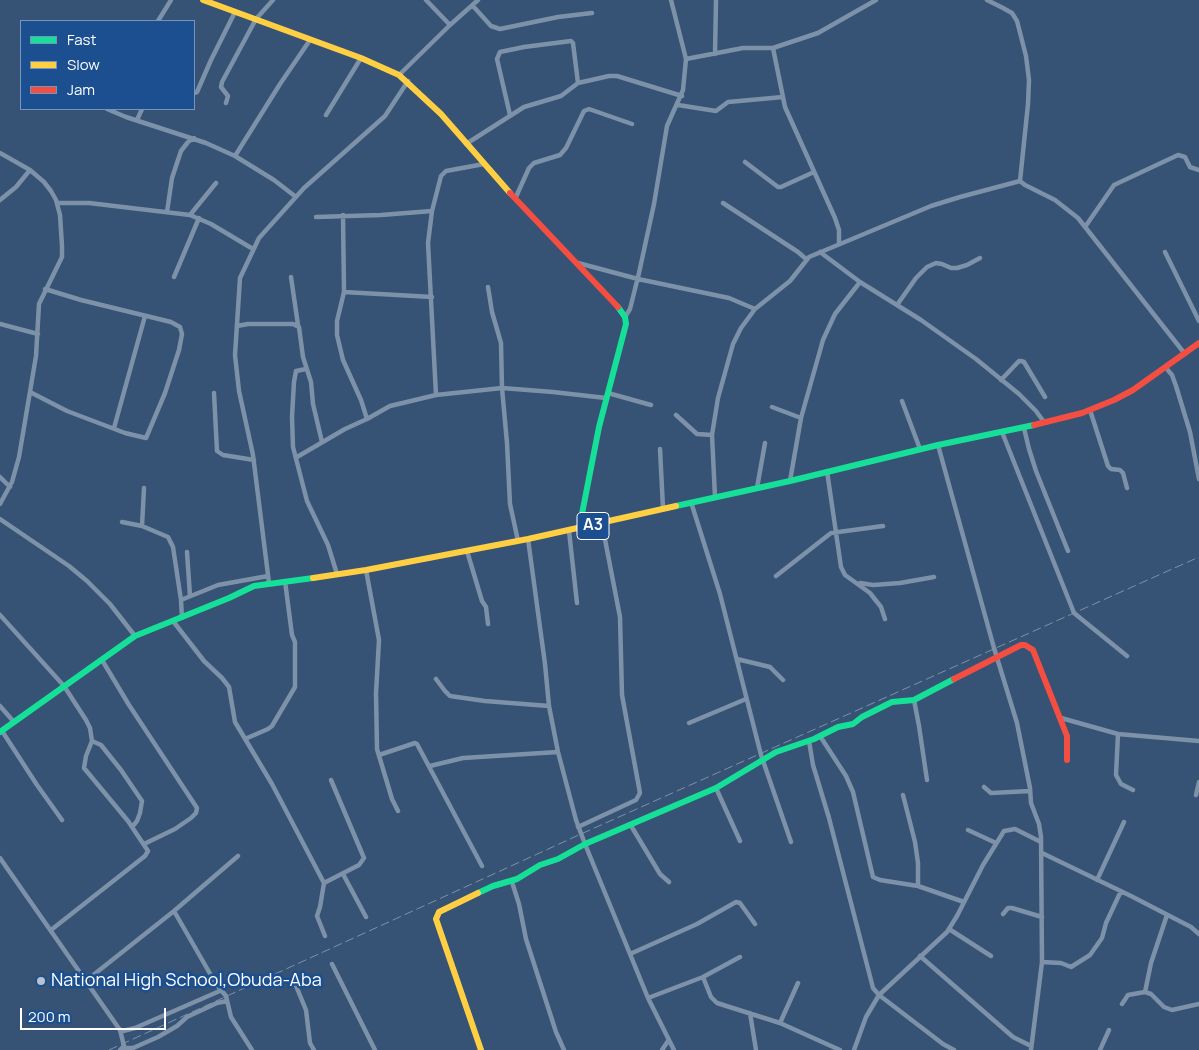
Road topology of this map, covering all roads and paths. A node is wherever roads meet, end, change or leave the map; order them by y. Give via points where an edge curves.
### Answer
1 (171, 0) edge
2 (202, 0) edge
3 (273, 0) edge
4 (426, 0) edge
5 (478, 0) edge
6 (670, 0) edge
7 (716, 0) edge
8 (876, 0) edge
9 (990, 0) edge
10 (473, 6) junction
11 (235, 12) junction
12 (592, 13) dead end
13 (256, 19) junction
14 (159, 20) edge
15 (450, 25) junction
16 (310, 40) junction
17 (773, 48) junction
18 (715, 54) junction
19 (361, 58) junction
20 (686, 59) junction
21 (399, 74) junction
22 (408, 81) junction
23 (578, 83) junction
24 (195, 93) edge
25 (682, 96) junction
26 (783, 97) junction
27 (226, 103) dead end
28 (678, 105) junction
29 (109, 110) edge
30 (142, 110) edge
31 (326, 115) dead end
32 (510, 115) junction
33 (137, 120) junction
34 (632, 124) dead end
35 (194, 138) junction
36 (466, 144) junction
37 (0, 153) edge
38 (235, 156) junction
39 (745, 162) dead end
40 (484, 164) junction
41 (30, 170) junction
42 (1199, 170) edge
43 (814, 172) junction
44 (1020, 181) junction
45 (216, 183) dead end
46 (296, 196) junction
47 (515, 199) junction
48 (0, 200) edge
49 (57, 203) junction
50 (723, 203) dead end
51 (432, 211) junction
52 (167, 212) junction
53 (190, 215) junction
54 (343, 216) junction
55 (316, 217) dead end
56 (199, 218) junction
57 (1085, 227) junction
58 (839, 244) junction
59 (252, 250) junction
60 (820, 252) junction
61 (1165, 252) dead end
62 (980, 258) dead end
63 (806, 259) junction
64 (575, 262) junction
65 (174, 277) dead end
66 (291, 277) dead end
67 (638, 279) junction
68 (860, 282) junction
69 (488, 287) dead end
70 (45, 290) junction
71 (344, 292) junction
72 (432, 297) junction
73 (897, 305) junction
74 (755, 309) junction
75 (146, 316) junction
76 (625, 317) junction
77 (1199, 321) edge
78 (0, 324) edge
79 (298, 325) junction
80 (237, 326) junction
81 (38, 334) junction
82 (1199, 343) edge
83 (1186, 354) junction
84 (1166, 368) junction
85 (306, 369) junction
86 (1001, 380) junction
87 (502, 388) junction
88 (30, 392) junction
89 (214, 393) dead end
90 (436, 395) junction
91 (607, 396) junction
92 (1045, 397) dead end
93 (902, 401) dead end
94 (651, 405) dead end
95 (772, 407) dead end
96 (1090, 410) junction
97 (676, 415) dead end
98 (801, 418) junction
99 (367, 419) junction
100 (1044, 422) junction
101 (114, 428) junction
102 (1024, 428) junction
103 (1002, 432) junction
104 (712, 435) junction
105 (322, 442) junction
106 (764, 443) dead end
107 (938, 445) junction
108 (660, 449) dead end
109 (920, 449) junction
110 (297, 457) junction
111 (254, 460) junction
112 (827, 472) junction
113 (0, 477) edge
114 (1199, 479) edge
115 (790, 481) junction
116 (10, 487) junction
117 (144, 488) dead end
118 (757, 488) junction
119 (1127, 488) dead end
120 (715, 497) junction
121 (690, 502) junction
122 (0, 504) edge
123 (663, 508) junction
124 (0, 519) edge
125 (122, 522) dead end
126 (602, 524) junction
127 (142, 526) junction
128 (883, 526) dead end
129 (579, 528) junction
130 (569, 531) junction
131 (836, 532) junction
132 (528, 539) junction
133 (518, 541) junction
134 (467, 551) junction
135 (1068, 551) dead end
136 (187, 552) dead end
137 (366, 570) junction
138 (337, 574) junction
139 (268, 576) junction
140 (776, 576) dead end
141 (934, 577) dead end
142 (285, 581) junction
143 (269, 583) junction
144 (859, 583) junction
145 (190, 596) junction
146 (181, 600) junction
147 (577, 603) dead end
148 (0, 615) edge
149 (182, 618) junction
150 (885, 619) dead end
151 (173, 621) junction
152 (488, 624) dead end
153 (135, 636) junction
154 (1127, 656) dead end
155 (998, 657) junction
156 (737, 659) junction
157 (102, 660) junction
158 (436, 679) dead end
159 (782, 680) dead end
160 (64, 686) junction
161 (746, 699) junction
162 (914, 700) junction
163 (0, 706) edge
164 (549, 706) junction
165 (1061, 718) junction
166 (14, 722) junction
167 (689, 723) dead end
168 (1, 731) edge
169 (1118, 734) junction
170 (820, 736) junction
171 (244, 739) junction
172 (92, 741) junction
173 (809, 741) junction
174 (1199, 741) edge
175 (558, 752) junction
176 (379, 755) junction
177 (763, 760) junction
178 (1067, 760) dead end
179 (430, 766) junction
180 (331, 780) dead end
181 (927, 780) dead end
182 (1199, 782) edge
183 (984, 786) dead end
184 (716, 788) junction
185 (1133, 790) dead end
186 (1030, 791) junction
187 (903, 795) dead end
188 (1196, 795) dead end
189 (398, 811) dead end
190 (62, 820) dead end
191 (1124, 822) dead end
192 (630, 824) junction
193 (578, 826) junction
194 (132, 827) junction
195 (968, 830) dead end
196 (740, 841) dead end
197 (791, 842) dead end
198 (1041, 842) junction
199 (996, 843) junction
200 (144, 844) junction
201 (584, 844) junction
202 (1042, 853) junction
203 (238, 856) dead end
204 (0, 858) edge
205 (482, 866) dead end
206 (343, 874) junction
207 (1097, 880) junction
208 (512, 882) junction
209 (669, 882) dead end
210 (324, 883) junction
211 (918, 886) junction
212 (1121, 891) junction
213 (964, 902) junction
214 (174, 911) junction
215 (1002, 914) dead end
216 (1168, 915) junction
217 (366, 917) dead end
218 (1042, 917) junction
219 (755, 924) dead end
220 (949, 929) junction
221 (51, 930) junction
222 (1199, 934) edge
223 (325, 936) dead end
224 (630, 954) junction
225 (920, 956) junction
226 (991, 956) dead end
227 (740, 957) dead end
228 (1042, 962) junction
229 (332, 964) dead end
230 (703, 977) junction
231 (86, 980) junction
232 (294, 981) dead end
233 (798, 983) dead end
234 (222, 990) junction
235 (1145, 992) junction
236 (879, 995) junction
237 (648, 998) junction
238 (227, 1001) junction
239 (1122, 1004) dead end
240 (1199, 1004) edge
241 (750, 1013) junction
242 (780, 1023) junction
243 (120, 1030) junction
244 (1109, 1030) dead end
245 (668, 1040) junction
246 (1031, 1048) edge
247 (122, 1049) edge
248 (252, 1050) edge
249 (314, 1050) edge
250 (375, 1050) edge
251 (481, 1050) edge
252 (564, 1050) edge
253 (662, 1050) edge
254 (674, 1050) edge
255 (756, 1050) edge
256 (840, 1050) edge
257 (854, 1050) edge
258 (954, 1050) edge
259 (1100, 1050) edge

1 - 14 street
2 - 11 main road
3 - 13 street
4 - 15 street
5 - 10 street
6 - 20 street
7 - 18 street
8 - 17 street via 818,33
9 - 44 street via 1017,21 1026,56 1028,104
10 - 12 street via 491,26 500,29
10 - 15 street
11 - 13 main road
11 - 24 street
13 - 16 main road
13 - 27 street via 221,85 228,96
15 - 21 street
16 - 19 main road
16 - 38 street
17 - 18 street via 742,48
17 - 26 street
18 - 20 street
19 - 21 main road
19 - 31 street
20 - 25 street
21 - 22 main road
22 - 36 main road
22 - 46 street via 385,116
23 - 25 street via 617,76
23 - 32 street via 561,96 524,107
23 - 32 street via 571,41 500,52 498,59
25 - 28 street
26 - 28 street via 728,102 716,111
26 - 43 street
28 - 67 street via 667,126
29 - 33 street
30 - 33 street
32 - 36 street
33 - 35 street
34 - 47 street via 584,111 566,148 560,155 534,163 529,168
35 - 38 street
35 - 52 street via 180,151
36 - 40 main road
37 - 41 street
38 - 46 street
39 - 43 street via 778,187
40 - 47 main road
40 - 51 street via 446,171 441,176
41 - 48 street
41 - 49 street via 44,182
42 - 57 street via 1190,167 1182,154 1114,185
43 - 58 street via 835,218
44 - 57 street via 1066,207
44 - 58 street via 931,206
45 - 53 street
46 - 59 street
47 - 64 main road
49 - 52 street via 77,202
49 - 70 street via 62,228 62,258
50 - 63 street
51 - 54 street
51 - 72 street via 428,243
52 - 53 street
53 - 56 street
54 - 55 street
54 - 71 street
56 - 59 street
56 - 65 street
57 - 83 street
58 - 60 street
59 - 80 street via 239,282
60 - 63 street
60 - 68 street
61 - 77 street
62 - 73 street via 957,268 942,264 927,267
63 - 74 street via 790,280
64 - 67 street
64 - 76 main road
66 - 79 street
67 - 74 street via 729,298
67 - 76 street
68 - 73 street
68 - 98 street via 829,325
69 - 87 street via 501,343
70 - 75 street
70 - 81 street via 39,304
71 - 72 street
71 - 99 street via 337,335
72 - 90 street
73 - 86 street
74 - 104 street via 733,344
75 - 101 street
75 - 101 street via 180,326 179,350 148,437
76 - 91 main road via 626,324
78 - 81 street
79 - 80 street
79 - 85 street
80 - 111 street via 238,376
81 - 88 street
82 - 83 main road, A3
83 - 84 main road, A3
84 - 96 main road, A3 via 1114,400
84 - 114 street via 1176,386 1190,432
85 - 105 street
85 - 110 street via 296,371 293,387 292,433
86 - 92 street via 1018,361 1024,362
86 - 100 street
87 - 90 street
87 - 91 street
87 - 133 street via 510,504
88 - 101 street via 67,411
88 - 116 street via 19,458
89 - 111 street via 217,451 223,456
90 - 99 street via 395,404
91 - 94 street
91 - 129 main road
93 - 109 street
95 - 98 street
96 - 100 main road, A3
96 - 119 street via 1108,466 1123,473
97 - 104 street via 696,434
98 - 115 street
99 - 105 street
100 - 102 main road, A3
102 - 103 main road, A3
102 - 135 street via 1036,471
103 - 107 main road, A3
103 - 154 street via 1074,613
104 - 120 street
105 - 110 street
106 - 118 street
107 - 109 main road, A3
107 - 155 street
108 - 123 street
109 - 112 main road, A3
110 - 138 street via 307,501
111 - 139 street
112 - 115 main road, A3
112 - 131 street
113 - 116 street
115 - 118 main road, A3
116 - 122 street
117 - 127 street
118 - 120 main road, A3
120 - 121 main road, A3
121 - 123 main road, A3
121 - 156 street
123 - 126 main road, A3
124 - 153 street via 87,581
125 - 127 street
126 - 129 main road, A3
126 - 193 street via 620,617 622,695 640,793 636,800
127 - 146 street via 168,537 173,547
128 - 131 street
129 - 130 main road, A3
130 - 132 main road, A3
130 - 147 street
131 - 140 street
131 - 144 street via 841,567 846,575
132 - 133 main road, A3
132 - 164 street
133 - 134 main road, A3
134 - 137 main road, A3
134 - 152 street via 486,607
136 - 145 street
137 - 138 main road, A3
137 - 176 street via 379,640 376,736
138 - 142 main road, A3
139 - 143 street
139 - 145 street via 218,585
141 - 144 street via 900,583
142 - 143 main road, A3
142 - 171 street via 295,642 295,687 272,726
143 - 149 main road, A3 via 254,586
144 - 150 street via 881,607
145 - 146 street
146 - 149 street
148 - 160 street
149 - 151 main road, A3
151 - 153 main road, A3
151 - 171 street via 229,687 235,722
153 - 157 main road, A3
155 - 162 main road
155 - 165 main road via 1021,645 1033,650
155 - 186 street via 1017,723
156 - 159 street via 770,667
156 - 161 street
157 - 160 main road, A3
157 - 200 street via 197,808 196,813 175,829
158 - 164 street via 450,696
160 - 166 main road, A3
160 - 172 street via 90,728
161 - 167 street
161 - 177 street
162 - 170 main road via 892,702 852,724
162 - 181 street
163 - 166 street
164 - 175 street
165 - 169 street
165 - 178 main road via 1068,744
166 - 168 main road, A3
168 - 190 street
169 - 174 street
169 - 185 street via 1116,775 1121,784
170 - 173 main road
170 - 211 street via 853,792 873,878
171 - 210 street via 272,784
172 - 194 street via 84,768
172 - 194 street via 101,745 142,801 137,821
173 - 177 main road
173 - 236 street via 871,983
175 - 179 street via 463,758
175 - 193 street
176 - 179 street via 415,743
176 - 189 street
177 - 184 main road
177 - 197 street
179 - 205 street
180 - 206 street via 364,856 362,863
182 - 188 street
183 - 186 street via 991,793
184 - 192 main road
184 - 196 street
186 - 198 street
187 - 211 street via 915,842
191 - 207 street
192 - 201 main road
192 - 209 street via 660,874
193 - 201 street
194 - 200 street
195 - 199 street
198 - 199 street via 1015,829 1004,831
198 - 202 street
199 - 213 street
200 - 221 street via 148,851 146,856
201 - 208 main road
201 - 224 street
202 - 207 street
202 - 218 street
203 - 214 street
204 - 221 street
206 - 210 street
206 - 217 street
207 - 212 street
208 - 251 main road via 493,886 439,912 436,917
208 - 252 street via 526,939
210 - 223 street via 317,916
211 - 213 street
212 - 216 street
212 - 228 street via 1102,938 1090,955 1071,967
213 - 220 street
214 - 231 street
214 - 234 street
215 - 218 street via 1012,908
216 - 222 street
216 - 235 street via 1151,963
218 - 228 street
219 - 224 street via 736,902 697,924
220 - 225 street
220 - 226 street
221 - 231 street
224 - 237 street
225 - 236 street
225 - 246 street via 1013,1037
227 - 230 street
228 - 246 street
229 - 250 street
230 - 237 street
230 - 241 street via 713,1000
231 - 243 street
232 - 249 street via 306,1010
233 - 242 street
234 - 238 street
234 - 243 street via 135,1028
235 - 239 street via 1128,995
235 - 240 street via 1172,1010
236 - 257 street via 866,1017
236 - 258 street
237 - 245 street
238 - 247 street via 187,1017 158,1037 133,1048
238 - 248 street via 231,1017
241 - 242 street
241 - 255 street
242 - 256 street
243 - 247 street via 124,1041
244 - 259 street
245 - 253 street
245 - 254 street

